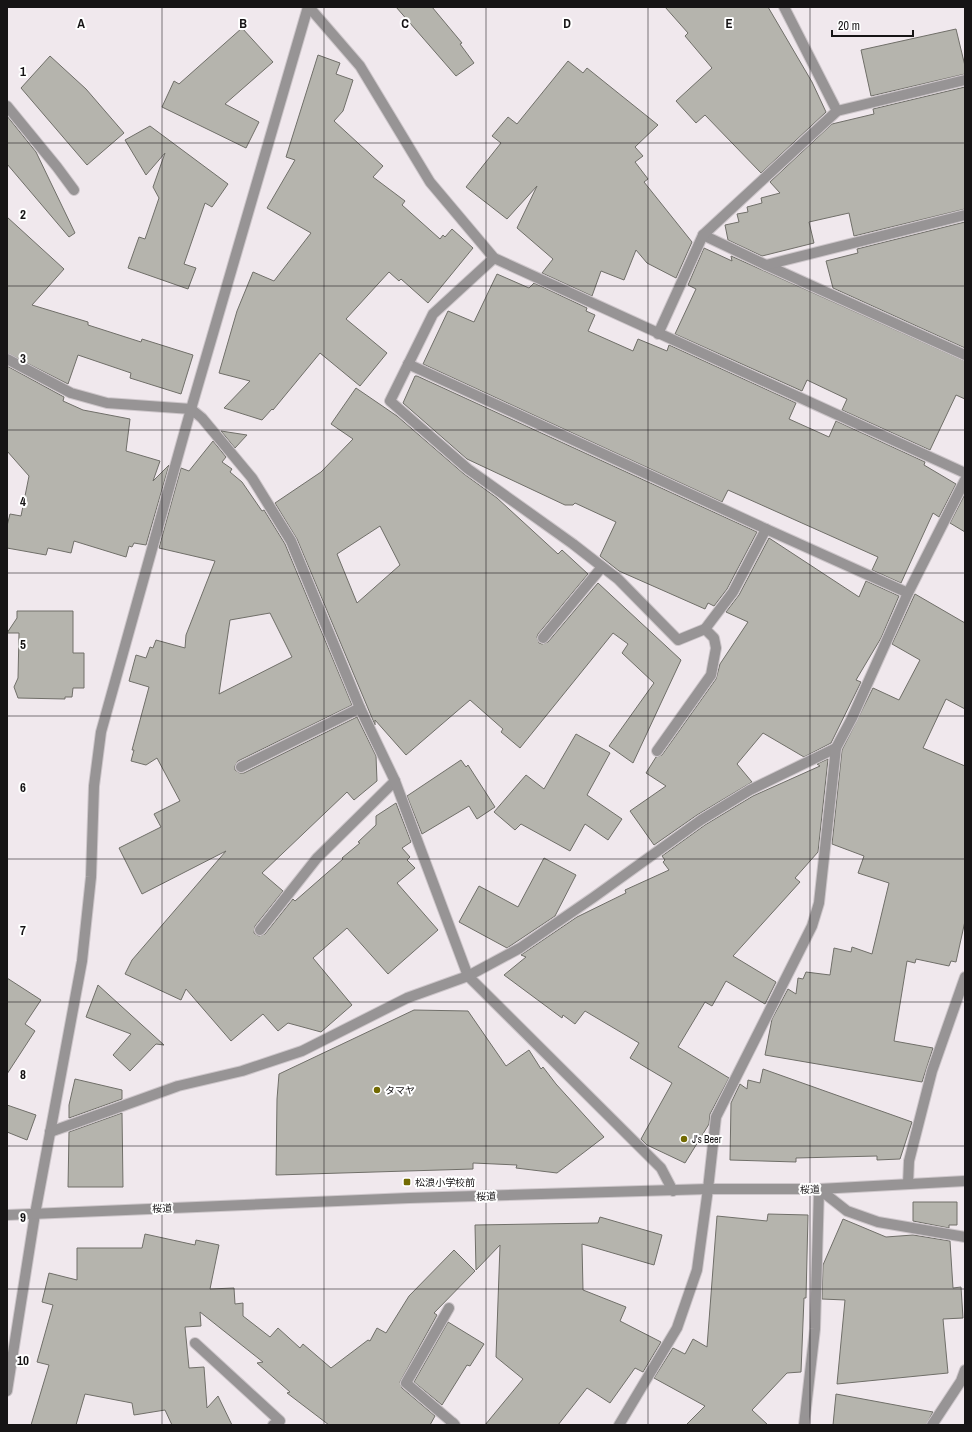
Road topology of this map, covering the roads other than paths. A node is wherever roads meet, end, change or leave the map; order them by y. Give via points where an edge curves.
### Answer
1 (308, 7) edge
2 (784, 7) edge
3 (965, 80) edge
4 (7, 106) edge
5 (837, 111) junction
6 (74, 190) dead end
7 (965, 215) edge
8 (703, 235) junction
9 (494, 258) junction
10 (766, 266) junction
11 (658, 334) junction
12 (965, 354) edge
13 (7, 359) edge
14 (408, 364) junction
15 (191, 409) junction
16 (965, 473) edge
17 (965, 480) edge
18 (766, 529) junction
19 (602, 567) junction
20 (908, 593) junction
21 (705, 629) junction
22 (543, 638) dead end
23 (360, 708) junction
24 (836, 748) junction
25 (657, 751) dead end
26 (241, 767) dead end
27 (395, 781) junction
28 (260, 930) dead end
29 (468, 976) junction
30 (965, 977) edge
31 (50, 1132) junction
32 (965, 1181) edge
33 (908, 1184) junction
34 (708, 1189) junction
35 (819, 1189) junction
36 (673, 1191) junction
37 (35, 1214) junction
38 (7, 1215) edge
39 (965, 1237) edge
40 (449, 1308) dead end
41 (195, 1343) dead end
42 (965, 1370) edge
43 (7, 1391) edge
44 (453, 1424) edge
45 (273, 1425) edge
46 (618, 1425) edge
47 (804, 1425) edge
48 (932, 1425) edge

1 - 9 street via 360,66 430,182
1 - 15 street
2 - 5 street
3 - 5 street
4 - 6 street
5 - 8 street
7 - 10 street
8 - 10 street
8 - 11 street
9 - 11 street
9 - 14 street via 433,314
10 - 12 street
11 - 16 street
13 - 15 street via 71,393 107,403
14 - 18 street
14 - 19 street via 390,401 468,469
15 - 23 street via 202,418 252,478 291,540
15 - 31 street via 100,732 94,786 86,934
17 - 20 street
18 - 20 street
18 - 21 street via 733,592
19 - 21 street via 618,579 678,640
19 - 22 street
20 - 24 street
21 - 25 street via 714,638 716,648 711,675
23 - 26 street
23 - 27 street
24 - 29 street via 750,790 701,820 520,948
24 - 34 street via 819,903 812,926 716,1117
27 - 28 street via 317,858
27 - 29 street
29 - 31 street via 407,998 302,1051 242,1071 178,1086
29 - 36 street via 661,1168
30 - 33 street via 932,1071 909,1161
31 - 37 street
32 - 33 street, 桜道
33 - 35 street, 桜道
34 - 35 street, 桜道
34 - 36 street, 桜道
34 - 46 street via 697,1270 677,1328
35 - 39 street via 847,1211 872,1220
35 - 47 street via 815,1329
36 - 37 street, 桜道 via 409,1198
37 - 38 street, 桜道
37 - 43 street
40 - 44 street via 406,1383
41 - 45 street via 280,1420
42 - 48 street via 961,1381

